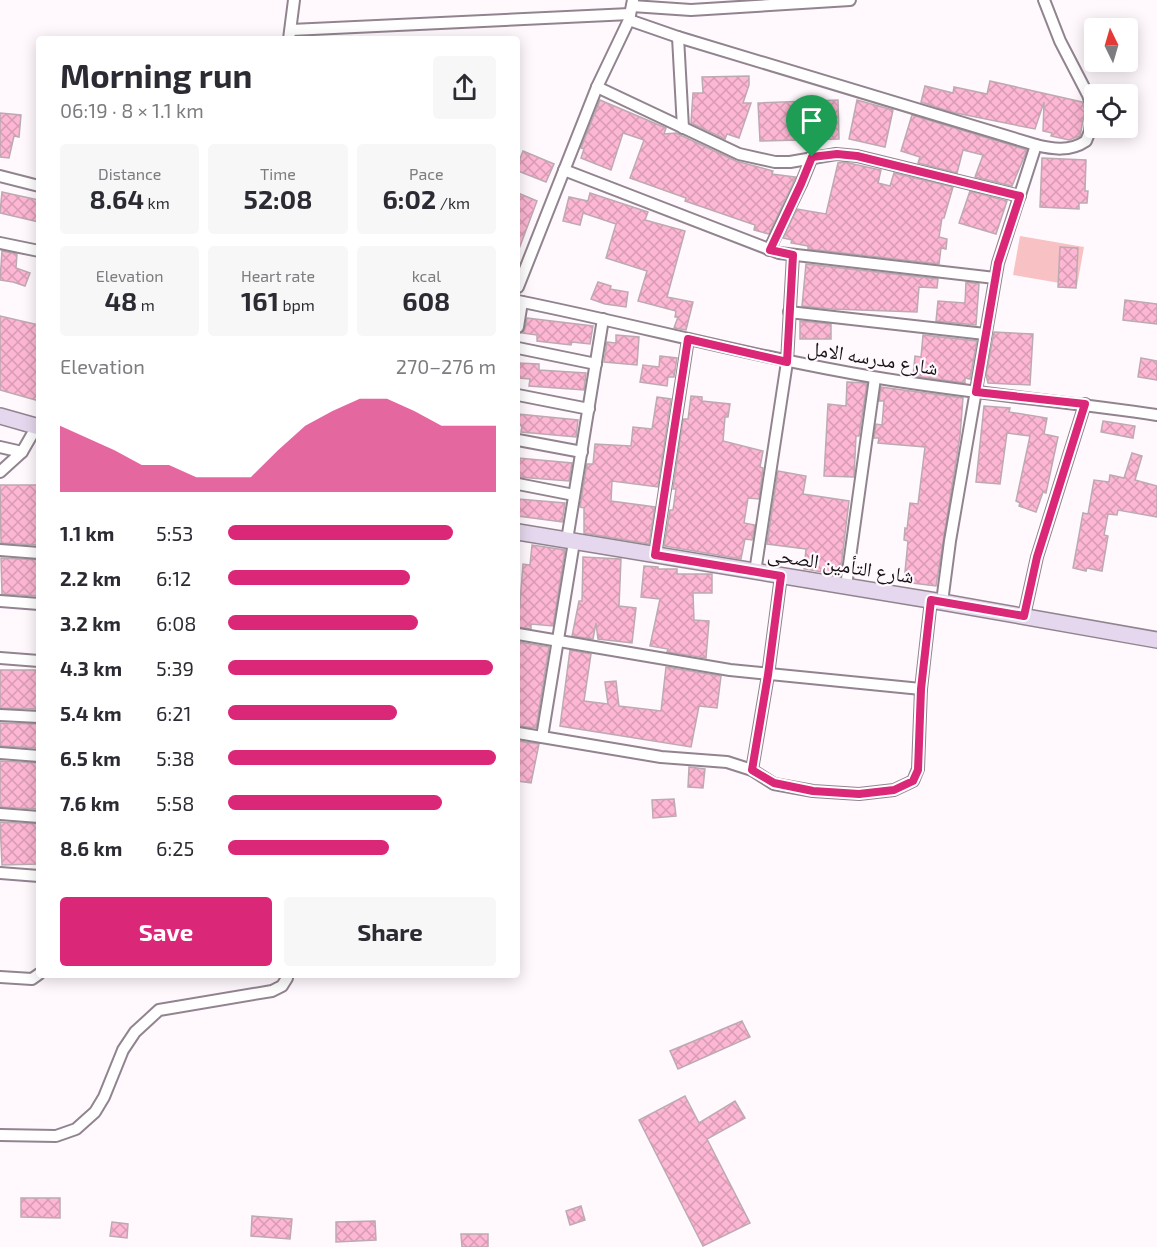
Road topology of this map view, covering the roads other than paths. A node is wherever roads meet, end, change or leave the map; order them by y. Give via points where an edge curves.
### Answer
1 (294, 0) edge
2 (850, 0) edge
3 (1044, 0) edge
4 (631, 10) edge
5 (290, 34) edge
6 (678, 37) junction
7 (597, 87) junction
8 (683, 128) junction
9 (1035, 145) junction
10 (812, 157) junction
11 (564, 170) junction
12 (0, 176) edge
13 (36, 185) edge
14 (1020, 196) junction
15 (0, 243) edge
16 (36, 250) edge
17 (770, 250) junction
18 (793, 255) junction
19 (995, 278) junction
20 (520, 282) edge
21 (520, 302) edge
22 (789, 312) junction
23 (603, 319) junction
24 (985, 334) junction
25 (688, 339) junction
26 (520, 348) edge
27 (787, 362) junction
28 (596, 364) junction
29 (875, 378) junction
30 (976, 392) junction
31 (520, 395) edge
32 (1085, 404) junction
33 (589, 410) junction
34 (0, 416) edge
35 (1157, 416) edge
36 (36, 426) edge
37 (36, 430) edge
38 (520, 440) edge
39 (0, 447) edge
40 (21, 452) junction
41 (582, 452) junction
42 (0, 472) edge
43 (520, 484) edge
44 (574, 495) junction
45 (520, 532) edge
46 (570, 541) junction
47 (0, 550) edge
48 (36, 553) edge
49 (655, 555) junction
50 (755, 572) junction
51 (781, 576) junction
52 (846, 586) junction
53 (0, 601) edge
54 (937, 601) junction
55 (36, 604) edge
56 (1024, 616) junction
57 (520, 634) edge
58 (1157, 640) edge
59 (559, 641) junction
60 (0, 658) edge
61 (36, 661) edge
62 (768, 675) junction
63 (921, 689) junction
64 (0, 715) edge
65 (36, 717) edge
66 (520, 733) edge
67 (542, 737) junction
68 (0, 753) edge
69 (36, 756) edge
70 (752, 770) junction
71 (0, 814) edge
72 (36, 817) edge
73 (0, 873) edge
74 (36, 876) edge
75 (0, 976) edge
76 (36, 976) edge
77 (287, 978) edge
78 (0, 1135) edge

1 - 5 street
2 - 4 street
3 - 9 street via 1093,110 1086,141 1069,148
4 - 5 street
4 - 6 street
4 - 7 street
6 - 8 street
6 - 9 street
7 - 8 street
7 - 11 street
8 - 10 street via 740,154 775,162
9 - 14 street
10 - 14 street via 857,156
10 - 17 street
11 - 17 street
11 - 20 street
12 - 13 street
14 - 19 street
15 - 16 street
17 - 18 street
18 - 19 street
18 - 22 street
19 - 24 street
21 - 23 street, شارع مدرسه الامل
22 - 24 street
22 - 27 street
23 - 25 street, شارع مدرسه الامل
23 - 28 street
24 - 30 street
25 - 27 street, شارع مدرسه الامل
25 - 49 street
26 - 28 street
27 - 29 street, شارع مدرسه الامل
27 - 50 street
28 - 33 street
29 - 30 street, شارع مدرسه الامل
29 - 52 street
30 - 32 street, شارع مدرسه الامل
30 - 54 street
31 - 33 street
32 - 35 street, شارع مدرسه الامل
32 - 56 street via 1037,557
33 - 41 street
34 - 36 street
37 - 40 street
38 - 41 street
39 - 40 street
40 - 42 street
41 - 44 street
43 - 44 street
44 - 46 street
45 - 46 street, شارع التأمين الصحى
46 - 49 street, شارع التأمين الصحى
46 - 59 street
47 - 48 street
49 - 50 street, شارع التأمين الصحى
50 - 51 street, شارع التأمين الصحى
51 - 52 street, شارع التأمين الصحى
51 - 62 street
52 - 54 street, شارع التأمين الصحى
53 - 55 street
54 - 56 street, شارع التأمين الصحى
54 - 63 street
56 - 58 street, شارع التأمين الصحى
57 - 59 street
59 - 62 street
59 - 67 street
60 - 61 street
62 - 63 street
62 - 70 street
63 - 70 street via 918,770 913,781 904,786 859,794 813,791 774,783
64 - 65 street
66 - 67 street
67 - 70 street via 661,757 727,762
68 - 69 street
71 - 72 street
73 - 74 street
75 - 76 street
77 - 78 street via 272,991 159,1010 135,1032 95,1112 76,1129 56,1136

